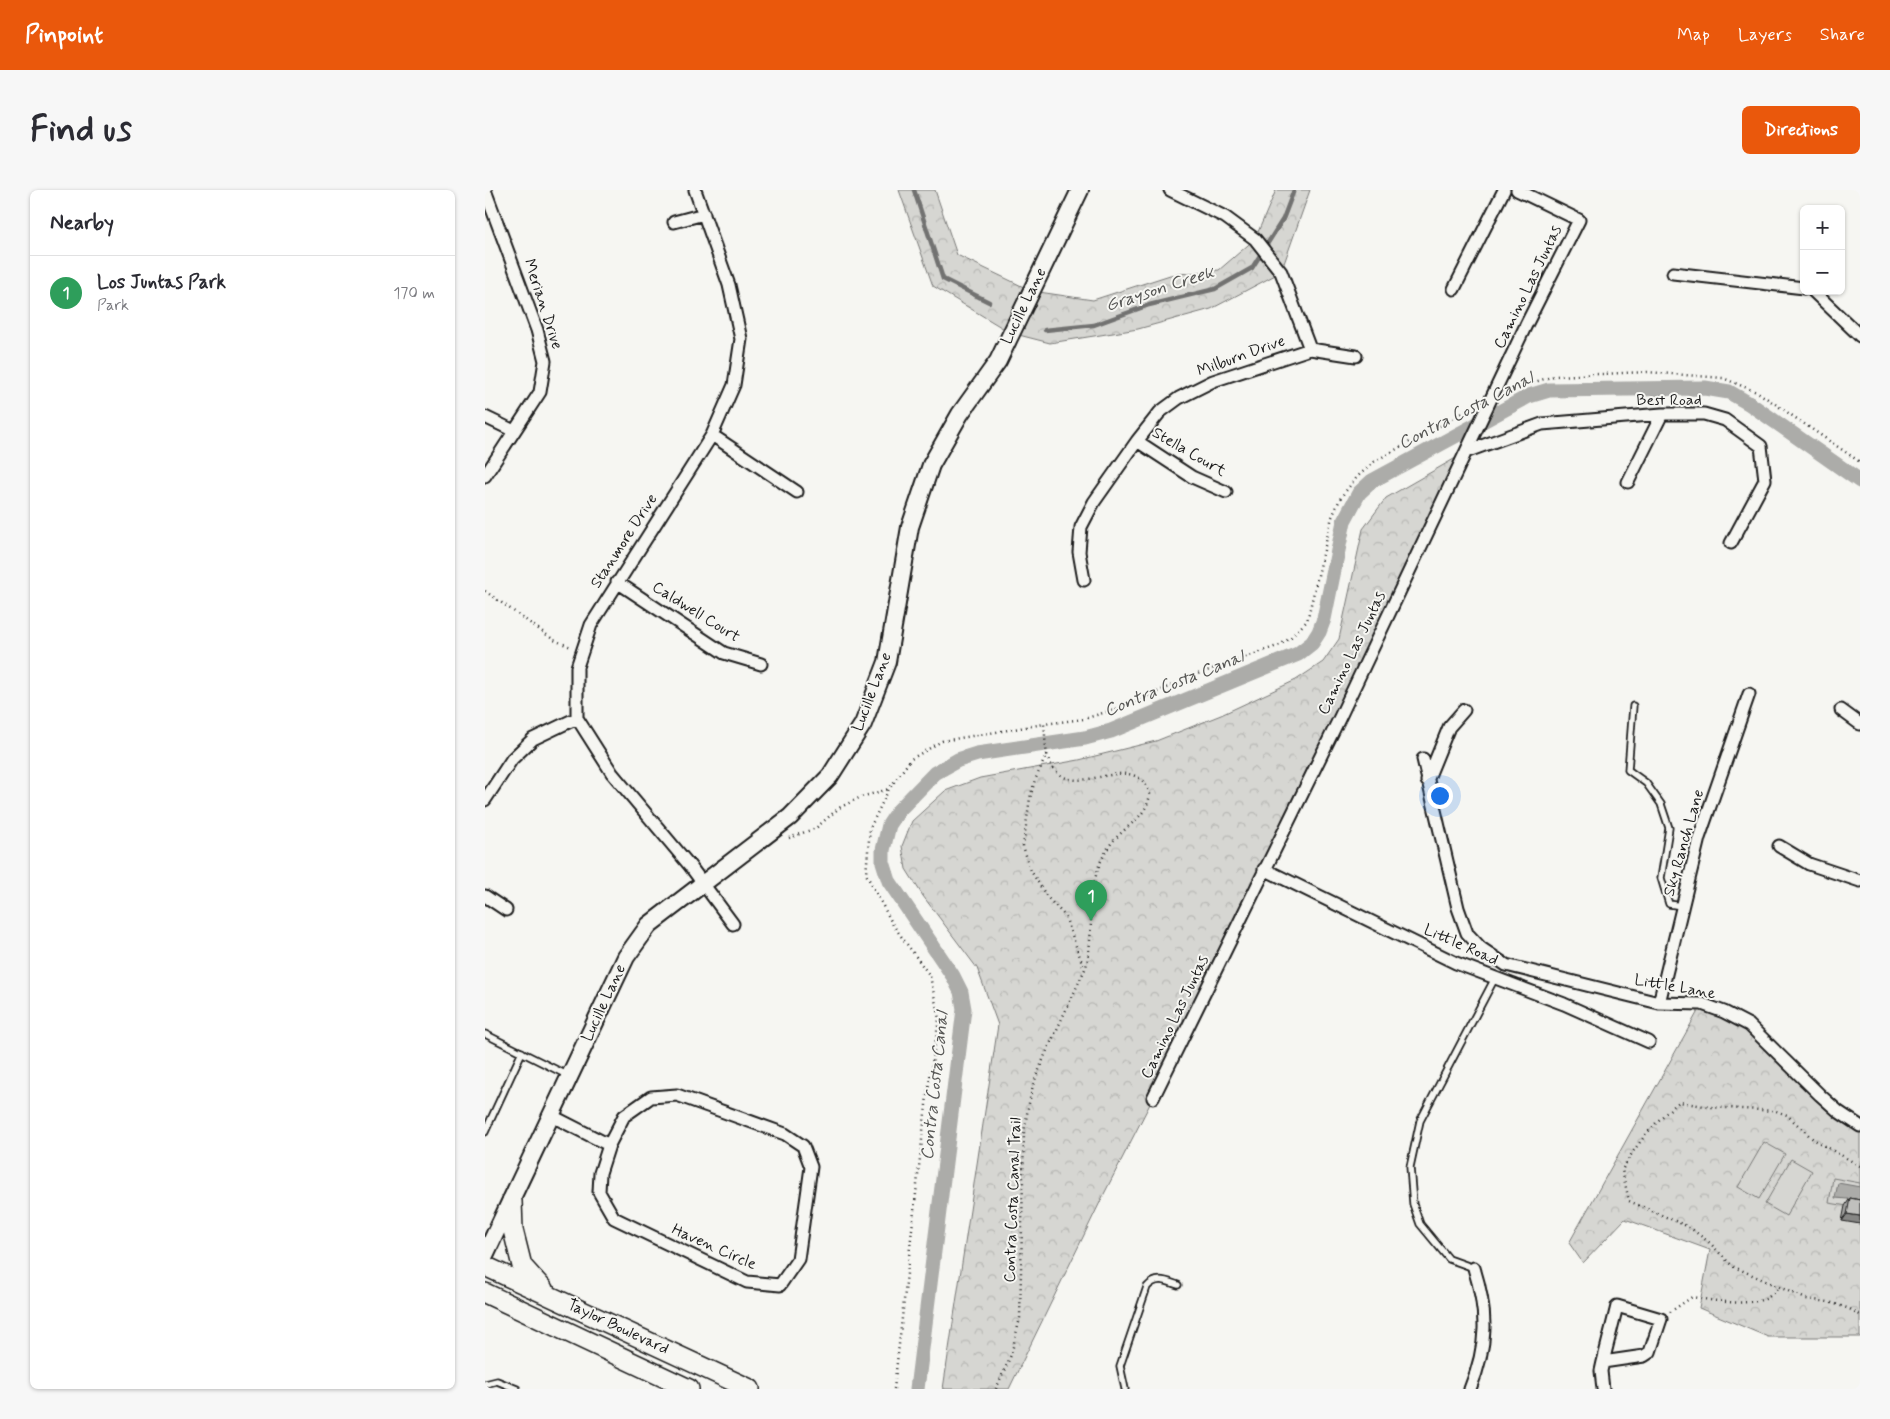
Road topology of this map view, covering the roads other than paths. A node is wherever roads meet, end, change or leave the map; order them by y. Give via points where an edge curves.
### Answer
1 (485, 190) edge
2 (695, 190) edge
3 (1080, 190) edge
4 (1170, 190) edge
5 (1504, 190) edge
6 (1517, 190) edge
7 (704, 214) junction
8 (674, 222) dead end
9 (1673, 273) dead end
10 (1800, 288) edge
11 (1453, 289) dead end
12 (1817, 295) edge
13 (1860, 336) edge
14 (1310, 349) junction
15 (1356, 356) dead end
16 (1662, 414) junction
17 (485, 417) edge
18 (514, 431) junction
19 (712, 434) junction
20 (1137, 441) junction
21 (1468, 451) junction
22 (485, 476) edge
23 (1628, 482) dead end
24 (797, 492) dead end
25 (1225, 492) dead end
26 (1731, 543) dead end
27 (1084, 580) dead end
28 (617, 582) junction
29 (761, 664) dead end
30 (1749, 694) dead end
31 (1633, 706) dead end
32 (1464, 710) dead end
33 (1841, 710) dead end
34 (577, 718) junction
35 (1860, 724) edge
36 (1423, 759) dead end
37 (1427, 781) junction
38 (485, 800) edge
39 (1779, 846) dead end
40 (1264, 869) junction
41 (1860, 881) edge
42 (703, 884) junction
43 (485, 896) edge
44 (1682, 906) junction
45 (505, 910) dead end
46 (733, 924) dead end
47 (1495, 978) junction
48 (1659, 1003) junction
49 (485, 1034) edge
50 (1649, 1042) dead end
51 (522, 1052) junction
52 (571, 1076) junction
53 (1153, 1098) dead end
54 (552, 1116) junction
55 (1860, 1126) edge
56 (485, 1132) edge
57 (609, 1145) junction
58 (512, 1201) junction
59 (485, 1255) edge
60 (485, 1266) edge
61 (1474, 1268) joint
62 (1178, 1285) dead end
63 (485, 1293) edge
64 (549, 1295) junction
65 (1603, 1362) junction
66 (485, 1384) edge
67 (517, 1389) edge
68 (689, 1389) edge
69 (750, 1389) edge
70 (1125, 1389) edge
71 (1470, 1389) edge
72 (1603, 1389) edge

1 - 18 street, Merian Drive via 537,330 545,361 540,392
2 - 7 street, Stanmore Drive
3 - 42 street, Lucille Lane via 998,361 960,414 931,464 910,527 887,662 863,724 830,776 790,817
4 - 14 street, Milburn Drive via 1225,216 1255,239 1281,272
5 - 11 street
6 - 21 street, Camino Las Juntas via 1579,220
7 - 8 street
7 - 19 street, Stanmore Drive via 729,285 741,339 735,385
9 - 10 street
12 - 13 street
14 - 15 street
14 - 20 street, Milburn Drive via 1213,380 1179,398 1160,412
16 - 21 street, Best Road via 1542,424
16 - 23 street
16 - 26 street, Best Road via 1704,414 1725,420 1761,446 1765,480
17 - 18 street
18 - 22 street, Merian Drive
19 - 24 street
19 - 28 street, Stanmore Drive
20 - 25 street, Stella Court via 1192,477
20 - 27 street, Milburn Drive via 1094,502 1081,527 1079,552
21 - 40 street, Camino Las Juntas
28 - 29 street, Caldwell Court via 724,653
28 - 34 street, Stanmore Drive via 591,624 577,667
30 - 44 street, Sky Ranch Lane via 1699,838
31 - 44 lane via 1628,770 1646,783 1661,804 1669,828 1661,878 1669,904
32 - 37 street via 1449,727
33 - 35 street
34 - 38 street via 533,739 512,759
34 - 42 street via 612,773 649,814
36 - 37 street, Little Lane
37 - 48 street, Little Lane via 1458,908 1467,933 1481,948 1506,965
39 - 41 street via 1809,864
40 - 47 street, Little Road via 1456,964
40 - 53 street, Camino Las Juntas
42 - 46 street
42 - 52 street, Lucille Lane via 649,925 626,957
43 - 45 street
44 - 48 street, Sky Ranch Lane
47 - 50 street, Little Road via 1565,1004
47 - 61 lane via 1420,1121 1410,1167 1413,1204 1420,1224 1449,1259
48 - 55 street, Little Lane via 1702,1004 1749,1025 1820,1095
49 - 51 lane
51 - 52 lane
51 - 56 lane
52 - 54 street, Lucille Lane
54 - 57 street
54 - 58 street, Lucille Lane
57 - 57 street, Haven Circle via 624,1116 651,1096 677,1095 785,1134 803,1146 811,1167 798,1259 780,1285 747,1282 613,1218 599,1192 600,1173
58 - 59 street, Lucille Lane
58 - 64 main road via 513,1230 522,1266
60 - 64 main road, Taylor Boulevard
61 - 71 street via 1483,1296 1485,1329 1479,1367
62 - 70 lane via 1160,1279 1147,1287 1120,1366
63 - 68 main road, Taylor Boulevard
64 - 69 main road, Taylor Boulevard
65 - 65 street via 1644,1356 1650,1352 1661,1319 1617,1306
65 - 72 street
66 - 67 lane via 497,1381

